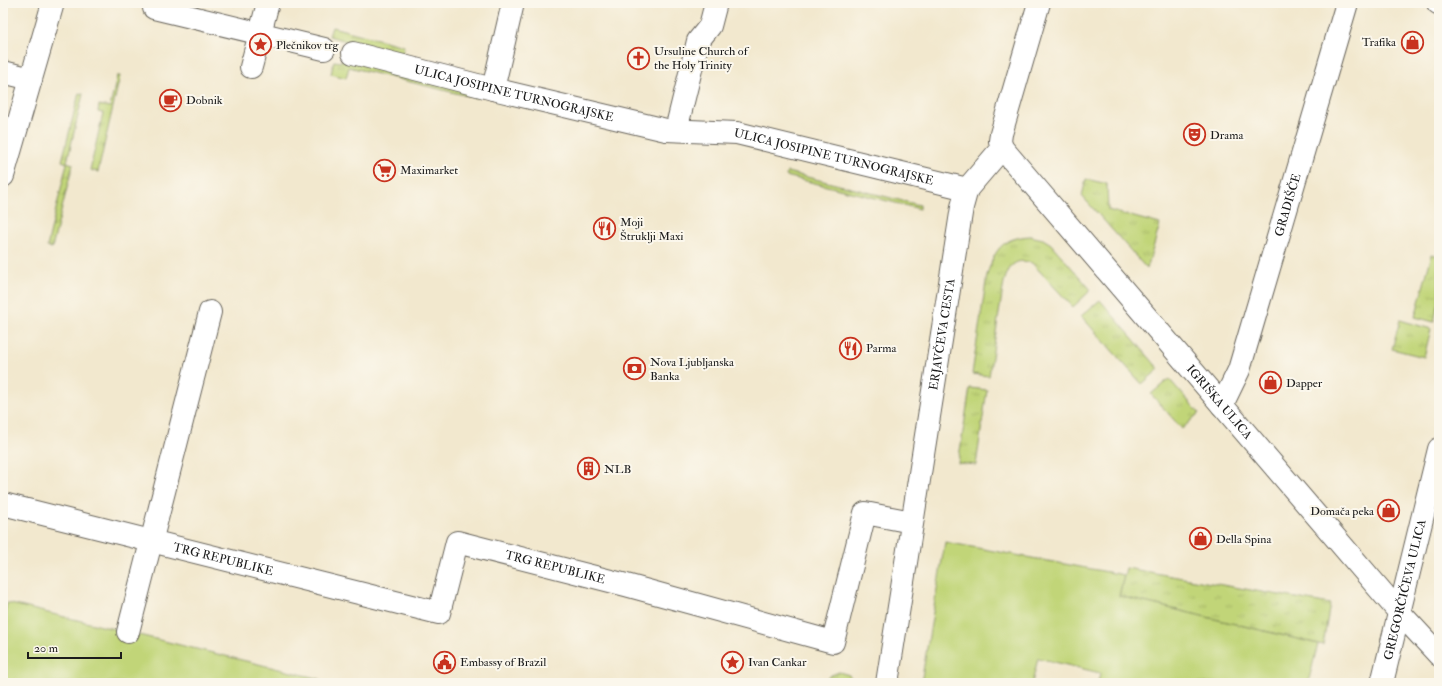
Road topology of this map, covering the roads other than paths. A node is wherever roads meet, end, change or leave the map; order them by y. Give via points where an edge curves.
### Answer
1 (53, 3) edge
2 (156, 3) edge
3 (268, 3) edge
4 (513, 3) edge
5 (716, 3) edge
6 (1039, 3) edge
7 (1347, 3) edge
8 (260, 34) junction
9 (324, 49) dead end
10 (353, 53) dead end
11 (251, 67) dead end
12 (3, 72) edge
13 (31, 78) junction
14 (493, 89) junction
15 (676, 130) junction
16 (1002, 148) junction
17 (3, 176) edge
18 (964, 198) junction
19 (210, 312) dead end
20 (1222, 405) junction
21 (1439, 449) edge
22 (3, 504) edge
23 (912, 522) junction
24 (152, 541) junction
25 (1399, 612) junction
26 (128, 632) dead end
27 (1439, 655) edge
28 (887, 683) edge
29 (1382, 683) edge

1 - 13 street
2 - 8 street via 154,8
3 - 8 street
4 - 14 street
5 - 15 street via 710,26 698,41
6 - 16 street via 1001,134
7 - 20 street, GRADIŠČE via 1239,370
8 - 9 street
8 - 11 street
10 - 14 street, ULICA JOSIPINE TURNOGRAJSKE
12 - 13 street
13 - 17 street
14 - 15 street, ULICA JOSIPINE TURNOGRAJSKE via 666,130
15 - 18 street, ULICA JOSIPINE TURNOGRAJSKE via 737,133
16 - 18 street
16 - 20 street, IGRIŠKA ULICA
18 - 23 street, ERJAVČEVA CESTA
19 - 24 street
20 - 25 street, IGRIŠKA ULICA
21 - 25 street, GREGORČIČEVA ULICA
22 - 24 street, TRG REPUBLIKE
23 - 24 street, TRG REPUBLIKE via 865,513 834,642 457,542 439,613
23 - 28 street, ERJAVČEVA CESTA
24 - 26 street
25 - 27 street, IGRIŠKA ULICA
25 - 29 street, GREGORČIČEVA ULICA

